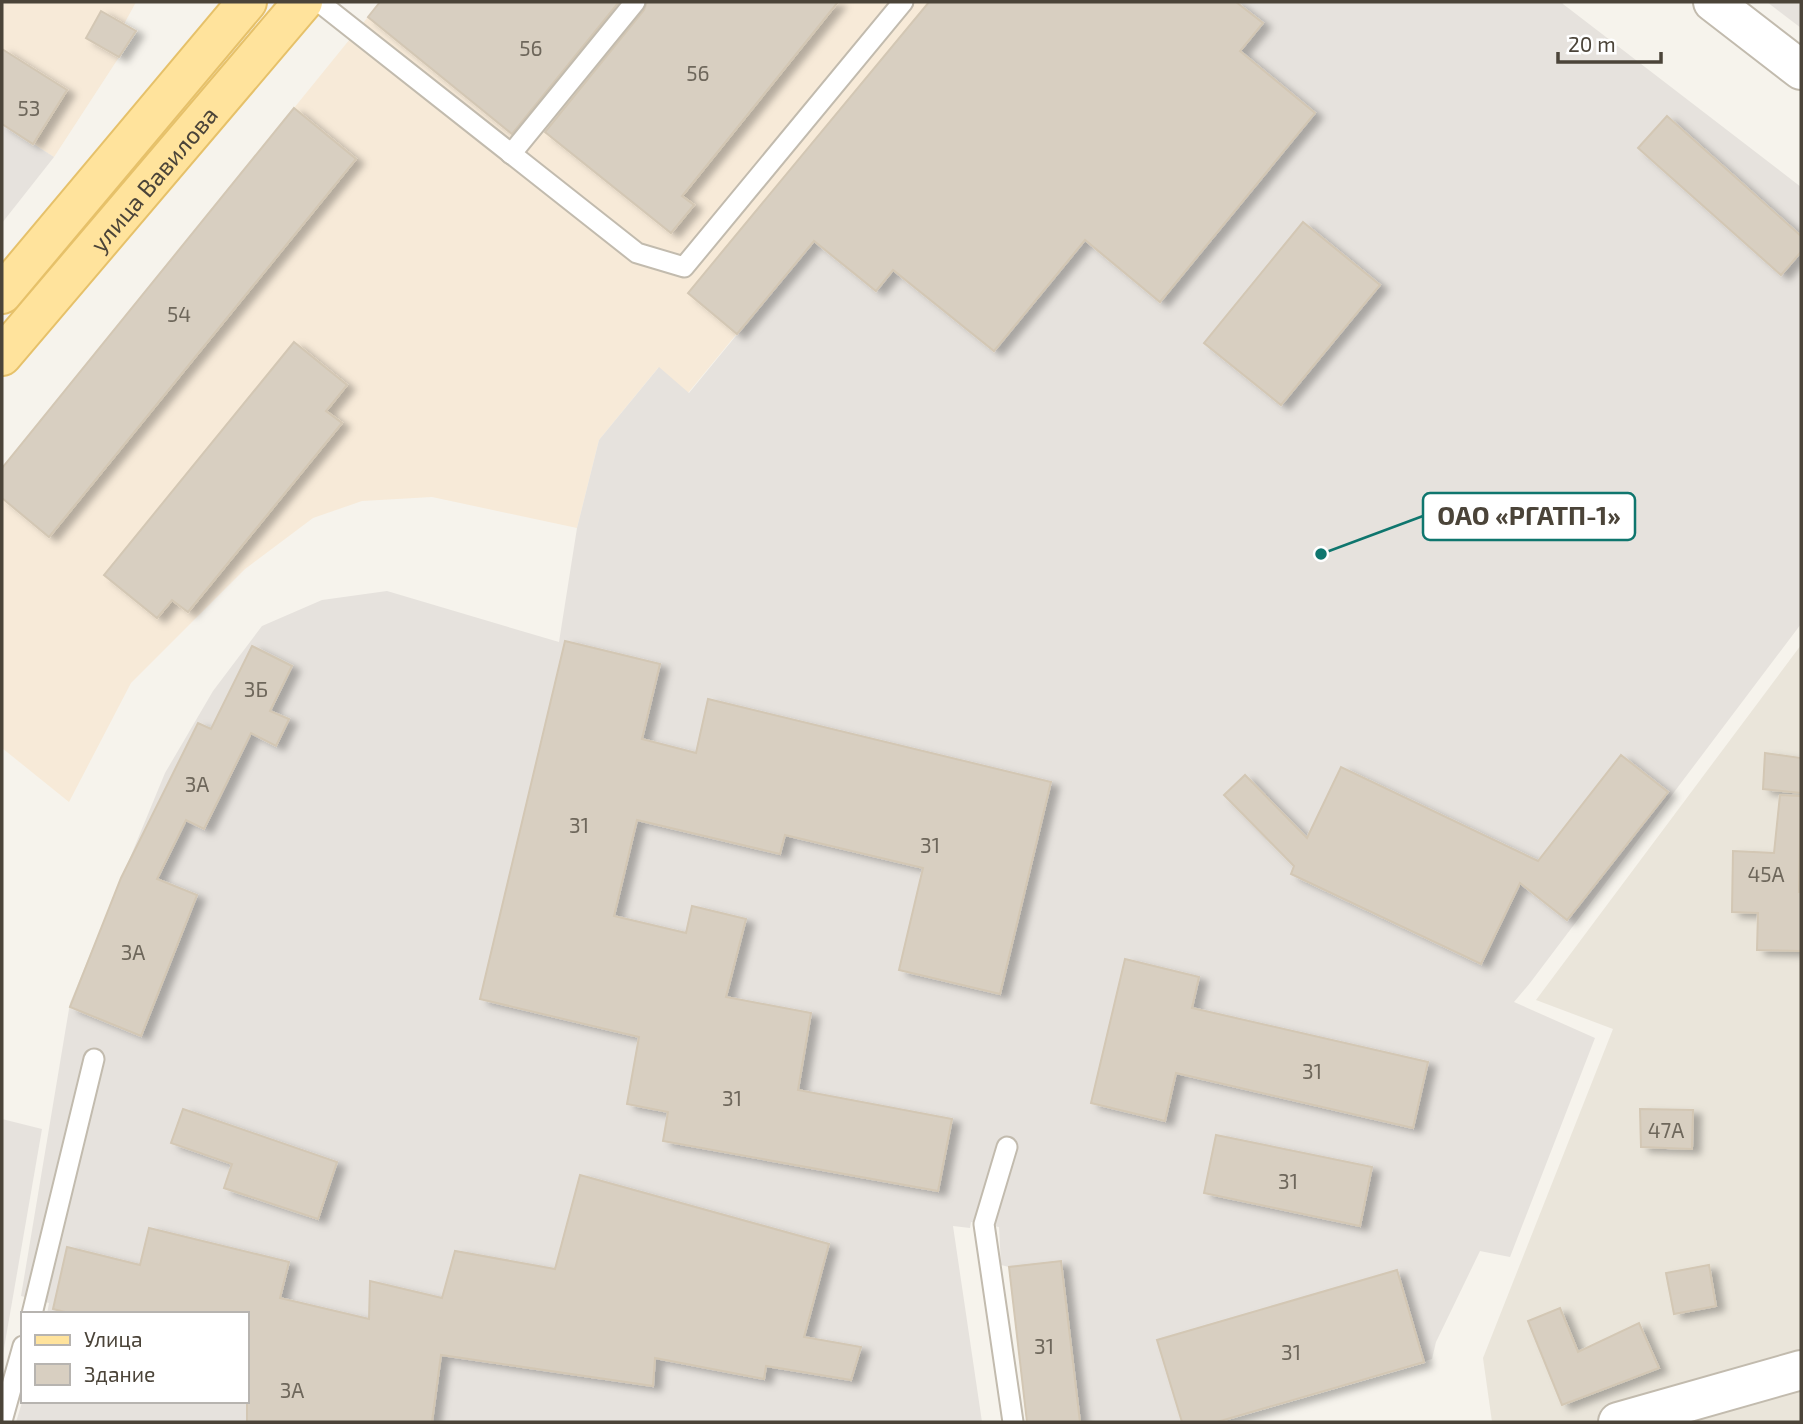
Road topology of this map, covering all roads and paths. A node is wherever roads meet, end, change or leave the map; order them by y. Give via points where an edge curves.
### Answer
1 (247, 2) edge
2 (303, 2) edge
3 (319, 2) edge
4 (635, 2) edge
5 (903, 2) edge
6 (1713, 2) edge
7 (1801, 69) edge
8 (511, 154) junction
9 (2, 294) edge
10 (2, 356) edge
11 (94, 1059) dead end
12 (1007, 1147) dead end
13 (32, 1312) edge
14 (21, 1353) edge
15 (1801, 1370) edge
16 (2, 1421) edge
17 (1013, 1422) edge
18 (1618, 1422) edge

1 - 9 main road, улица Вавилова
2 - 10 main road, улица Вавилова
3 - 8 lane
4 - 8 lane
5 - 8 lane via 684,267 637,253
6 - 7 street
11 - 13 lane
12 - 17 lane via 984,1224
14 - 16 lane
15 - 18 street

